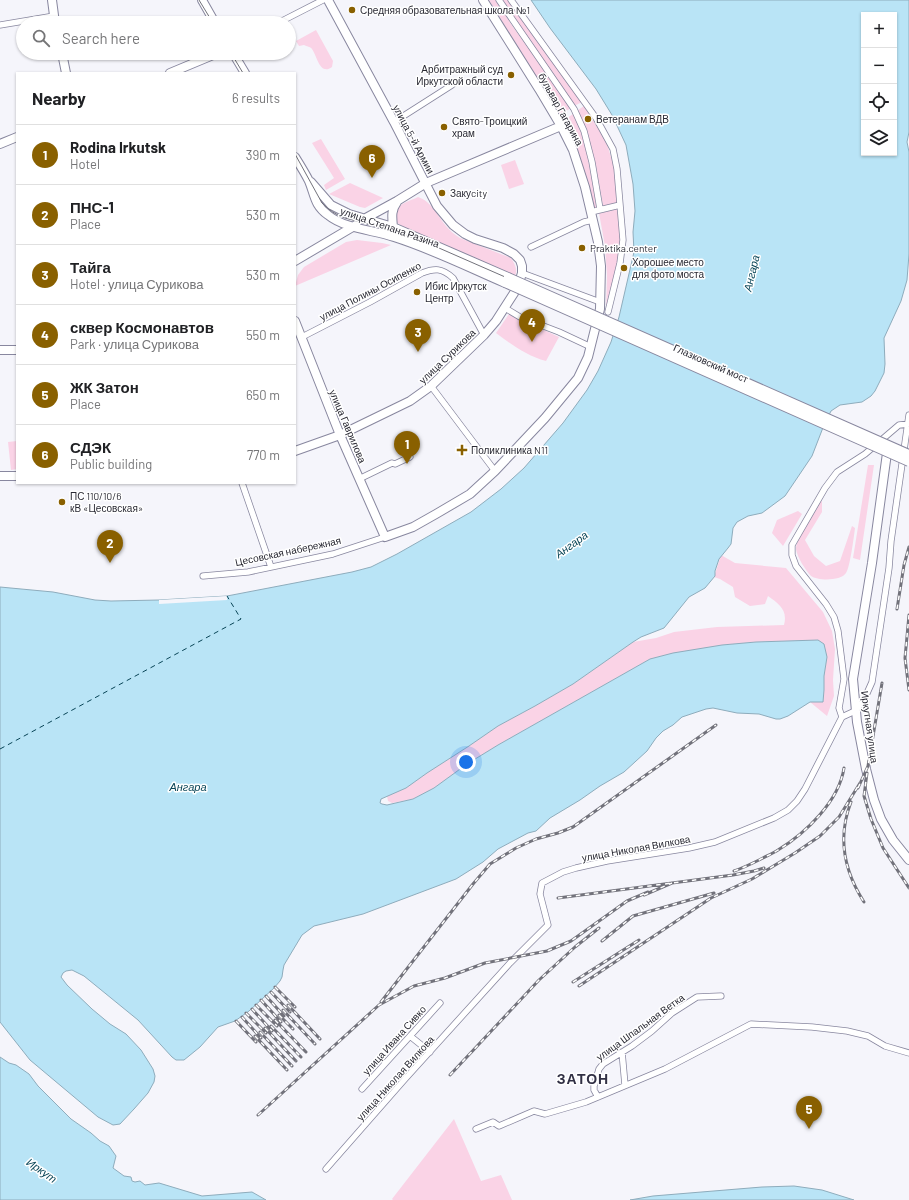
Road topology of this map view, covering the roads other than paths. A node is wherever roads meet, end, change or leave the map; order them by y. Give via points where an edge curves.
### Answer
1 (52, 0) edge
2 (202, 0) edge
3 (323, 0) edge
4 (328, 0) edge
5 (483, 0) edge
6 (499, 0) edge
7 (511, 0) edge
8 (54, 16) edge
9 (211, 16) edge
10 (292, 16) edge
11 (16, 24) edge
12 (0, 25) edge
13 (63, 60) edge
14 (201, 60) edge
15 (237, 60) edge
16 (66, 72) edge
17 (172, 72) edge
18 (244, 72) edge
19 (452, 85) dead end
20 (394, 122) junction
21 (561, 126) junction
22 (16, 136) edge
23 (0, 144) edge
24 (296, 159) edge
25 (309, 180) junction
26 (426, 183) junction
27 (397, 201) junction
28 (620, 205) junction
29 (600, 210) junction
30 (592, 216) junction
31 (368, 220) junction
32 (353, 226) junction
33 (393, 227) junction
34 (530, 247) dead end
35 (296, 261) edge
36 (522, 273) junction
37 (506, 280) junction
38 (600, 306) junction
39 (505, 308) junction
40 (608, 312) dead end
41 (296, 323) edge
42 (484, 335) junction
43 (302, 337) junction
44 (591, 347) junction
45 (0, 350) edge
46 (16, 350) edge
47 (431, 386) junction
48 (909, 415) edge
49 (908, 424) junction
50 (340, 435) junction
51 (296, 451) edge
52 (887, 453) junction
53 (909, 454) edge
54 (410, 457) dead end
55 (909, 462) edge
56 (495, 471) junction
57 (0, 476) edge
58 (16, 476) edge
59 (359, 479) junction
60 (242, 484) edge
61 (385, 537) junction
62 (271, 566) junction
63 (203, 576) dead end
64 (856, 711) junction
65 (842, 717) junction
66 (909, 860) edge
67 (721, 996) dead end
68 (440, 1003) dead end
69 (410, 1036) junction
70 (430, 1052) junction
71 (622, 1052) junction
72 (909, 1053) edge
73 (625, 1085) junction
74 (362, 1089) dead end
75 (598, 1097) junction
76 (476, 1129) dead end
77 (326, 1169) dead end

1 - 8 main road
2 - 9 main road
3 - 10 street
4 - 20 main road, улица 5-й Армии
5 - 21 main road, бульвар Гагарина
6 - 29 street via 574,109 584,131 592,162
7 - 28 street via 596,118 613,149
11 - 12 street
13 - 16 main road
14 - 17 main road
15 - 18 main road
19 - 20 street
20 - 26 main road, улица 5-й Армии
21 - 26 main road
21 - 30 main road, бульвар Гагарина via 573,150
22 - 23 main road
24 - 25 main road, улица Степана Разина
25 - 31 main road, улица Степана Разина via 331,205
25 - 32 main road, улица Степана Разина via 315,201 321,208 328,215
26 - 27 main road
26 - 36 main road, улица 5-й Армии via 437,206 453,225 475,239 514,254 520,260
27 - 31 main road
27 - 33 main road via 392,212
28 - 29 street
28 - 40 street via 623,240
29 - 30 street
30 - 34 street
30 - 38 main road, бульвар Гагарина via 601,266
31 - 32 main road
31 - 33 main road, улица Степана Разина
32 - 35 main road
32 - 37 main road, улица Степана Разина via 420,246
33 - 37 main road, улица Степана Разина
36 - 38 street
36 - 39 main road, улица Сурикова
37 - 52 main road, Глазковский мост, bridge
37 - 53 main road, Глазковский мост, bridge
38 - 44 main road, Цесовская набережная
39 - 42 main road, улица Сурикова
39 - 44 street via 520,317
41 - 43 main road, улица Гаврилова
42 - 43 street, улица Полины Осипенко via 453,278 438,269 422,273
42 - 47 main road, улица Сурикова
43 - 50 main road, улица Гаврилова
44 - 56 main road, Цесовская набережная via 578,378 545,418
45 - 46 main road
47 - 50 main road, улица Сурикова via 410,401
47 - 56 street
48 - 49 street
49 - 64 street via 872,682
49 - 65 street via 899,425 865,454 837,472 792,545 796,566 834,617 844,679 839,708
50 - 51 main road, улица Сурикова
50 - 59 main road, улица Гаврилова
52 - 55 main road, Глазковский мост, bridge
52 - 64 main road, Иркутная улица via 853,678
54 - 59 street
56 - 61 main road, Цесовская набережная via 470,494 413,527
57 - 58 main road
59 - 61 main road, улица Гаврилова
60 - 62 street
61 - 62 street, Цесовская набережная via 333,554
62 - 63 street, Цесовская набережная via 248,572
64 - 65 street
64 - 66 main road, Иркутная улица via 866,769 875,802 893,840
65 - 70 street, улица Николая Вилкова via 797,801 774,818 715,842 607,860 562,872 542,883 540,894 548,925
67 - 71 street, улица Шпальная Ветка via 697,998 672,1013
68 - 69 street, улица Ивана Сивко
69 - 70 street
69 - 74 street, улица Ивана Сивко
70 - 77 street, улица Николая Вилкова
71 - 73 street
71 - 75 street, улица Шпальная Ветка via 602,1064 599,1069 594,1086
72 - 73 street via 885,1046 868,1036 847,1031 751,1024 665,1069
73 - 75 street
75 - 76 street via 545,1114 534,1111 500,1126 493,1122

